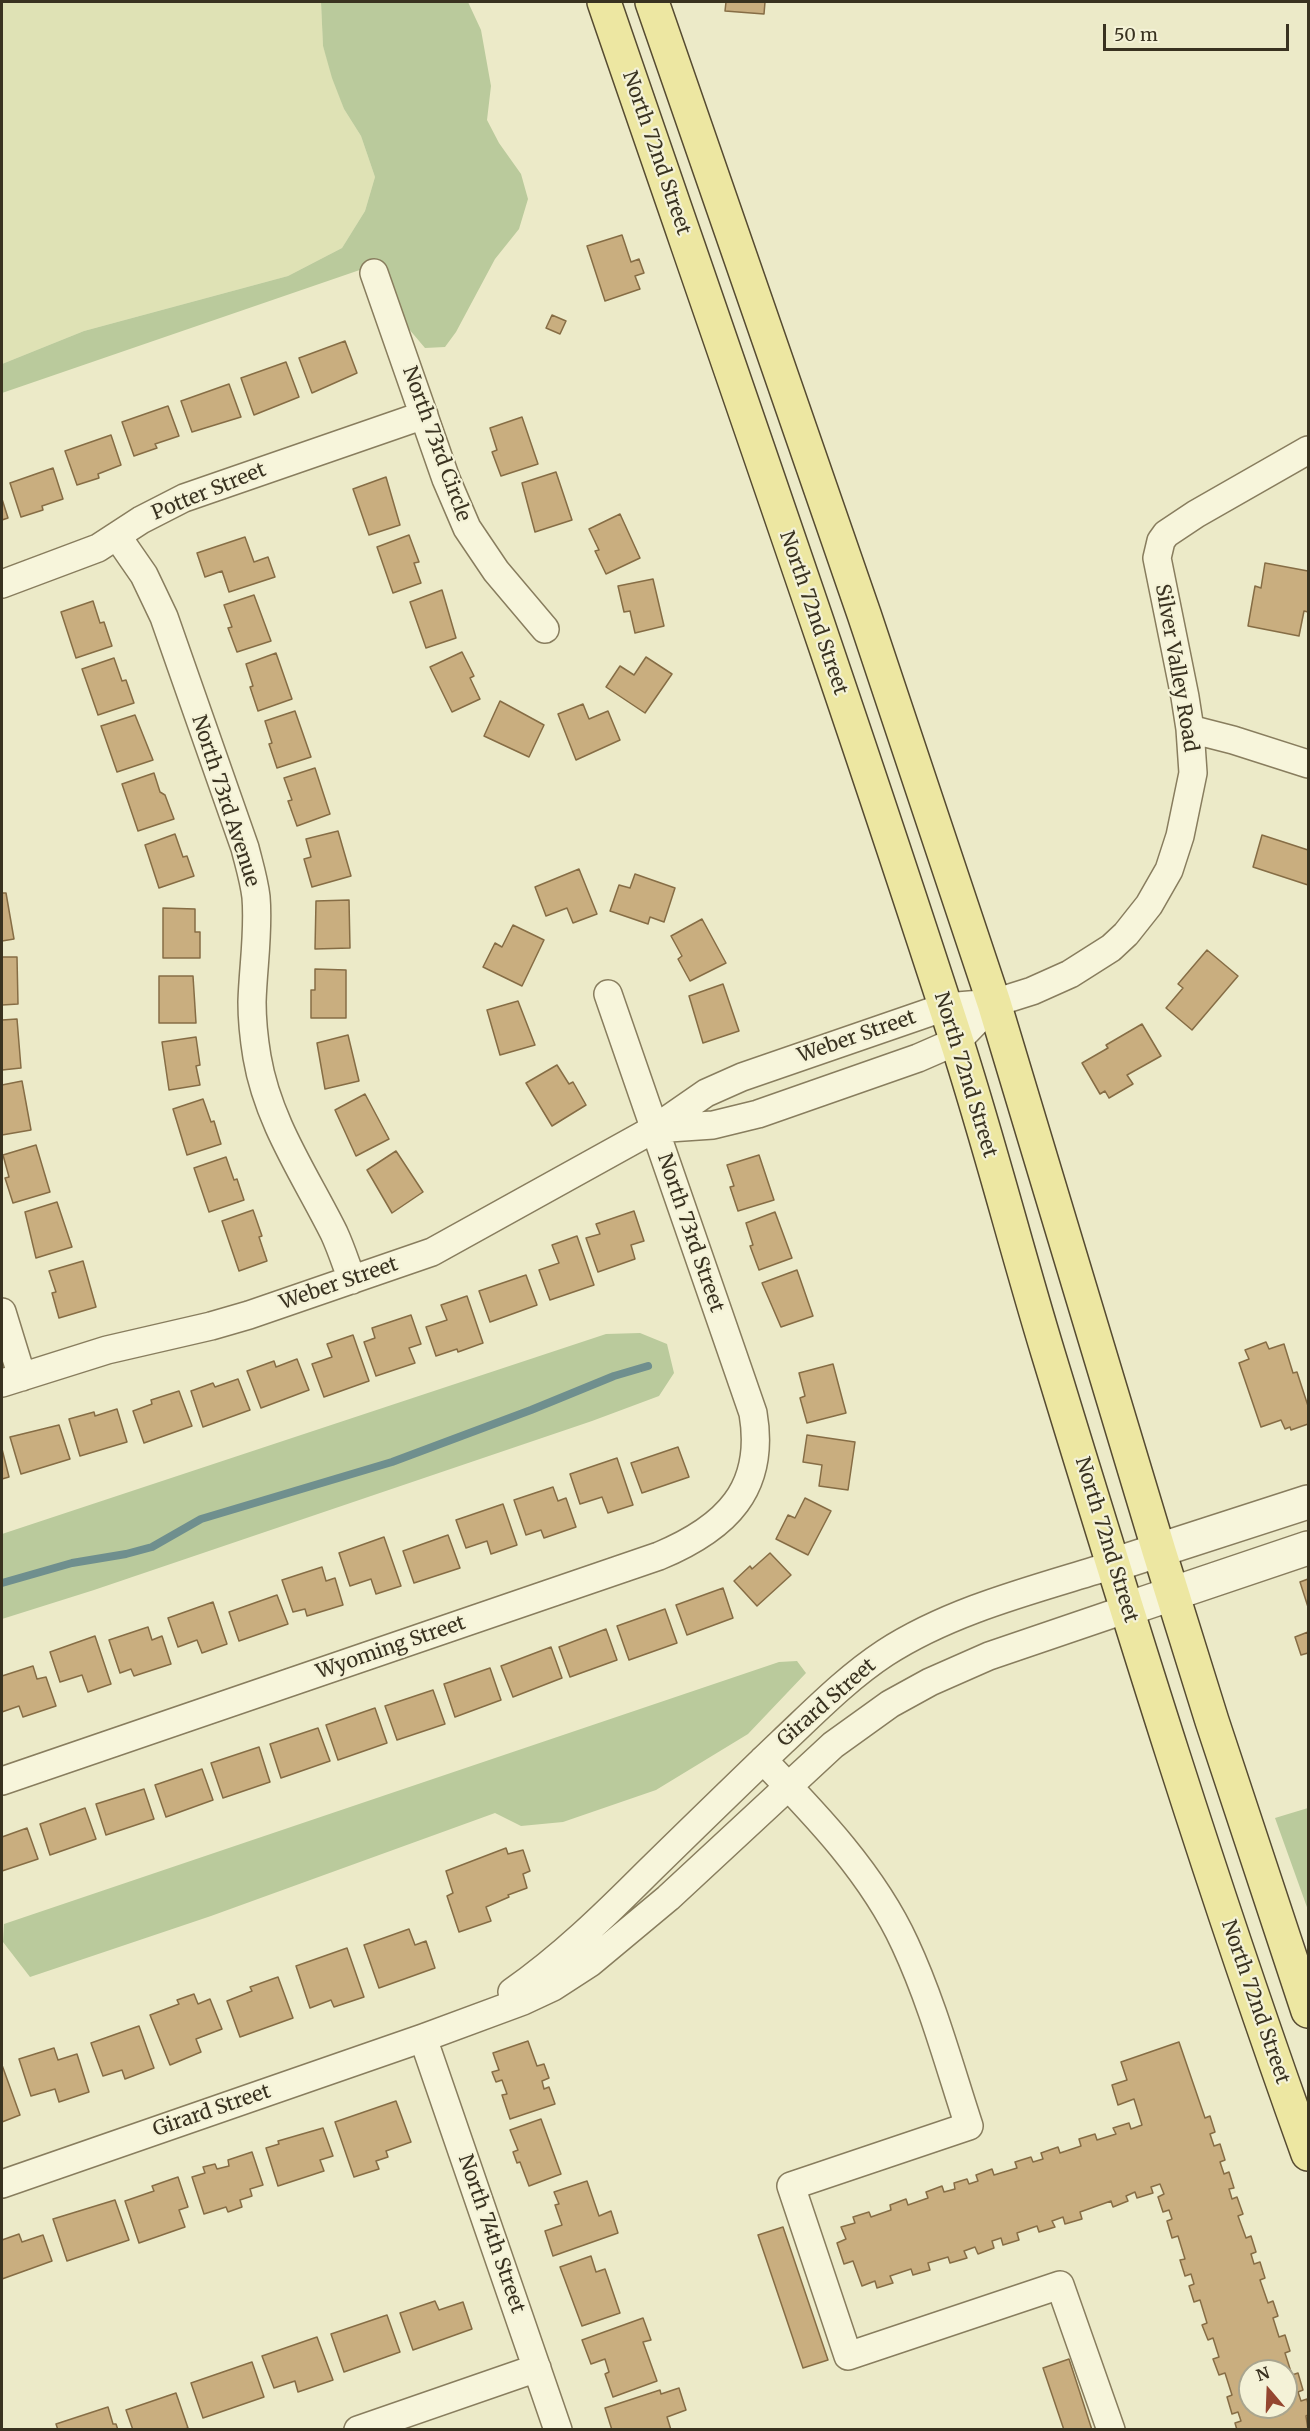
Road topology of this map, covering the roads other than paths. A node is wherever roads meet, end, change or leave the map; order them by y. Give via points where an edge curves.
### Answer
1 (604, 2) edge
2 (652, 2) edge
3 (374, 273) dead end
4 (424, 415) junction
5 (1308, 450) edge
6 (117, 536) junction
7 (2, 584) edge
8 (545, 629) dead end
9 (1191, 729) junction
10 (1308, 764) edge
11 (608, 994) dead end
12 (994, 1003) junction
13 (945, 1007) junction
14 (957, 1041) junction
15 (654, 1129) junction
16 (352, 1280) junction
17 (2, 1312) edge
18 (12, 1380) edge
19 (752, 1474) joint
20 (1308, 1502) edge
21 (1308, 1548) edge
22 (1159, 1551) junction
23 (1113, 1565) junction
24 (1172, 1595) junction
25 (1127, 1609) junction
26 (763, 1760) junction
27 (2, 1781) edge
28 (789, 1787) junction
29 (1308, 2011) edge
30 (423, 2038) junction
31 (1308, 2154) edge
32 (2, 2184) edge
33 (537, 2367) junction
34 (358, 2430) edge
35 (558, 2430) edge
36 (1111, 2430) edge

1 - 13 main road, North 72nd Street
2 - 12 main road
3 - 4 street, North 73rd Circle
4 - 6 street, Potter Street via 184,498
4 - 8 street, North 73rd Circle via 467,528 496,571
5 - 9 street, Silver Valley Road via 1196,514 1161,541 1157,558
6 - 7 street, Potter Street via 80,556
6 - 16 street, North 73rd Avenue via 144,574 159,606 245,848 256,898 252,1004 257,1058 271,1109 336,1236
9 - 10 street
9 - 12 street, Silver Valley Road via 1193,773 1180,836 1169,870 1149,905 1126,934 1083,967 1050,984
11 - 15 street, North 73rd Street
12 - 13 street, Weber Street
12 - 14 street, Weber Street
12 - 22 main road
13 - 14 main road, North 72nd Street
13 - 15 street, Weber Street via 742,1077 706,1093
14 - 15 street, Weber Street via 758,1114 713,1125
14 - 23 main road, North 72nd Street
15 - 16 street, Weber Street via 457,1240
15 - 19 street, North 73rd Street via 753,1413 757,1436
16 - 18 street, Weber Street via 212,1326 142,1341
17 - 18 street
19 - 27 street, Wyoming Street via 721,1520 677,1548
20 - 22 street, Girard Street
21 - 24 street, Girard Street
22 - 23 street, Girard Street
22 - 24 main road
23 - 25 main road, North 72nd Street
23 - 26 street, Girard Street via 960,1616 886,1652 846,1681
24 - 25 street, Girard Street
24 - 29 main road
25 - 28 street, Girard Street via 988,1656 905,1695 833,1745
25 - 31 main road, North 72nd Street via 1226,1920
26 - 28 street
26 - 30 street, Girard Street via 543,1971 498,2002
28 - 30 street, Girard Street via 590,1963 523,2001
28 - 36 street via 855,1863 882,1901 905,1944 969,2126 791,2186 848,2356 1060,2285
30 - 32 street, Girard Street
30 - 33 street, North 74th Street
33 - 34 street
33 - 35 street, North 74th Street

